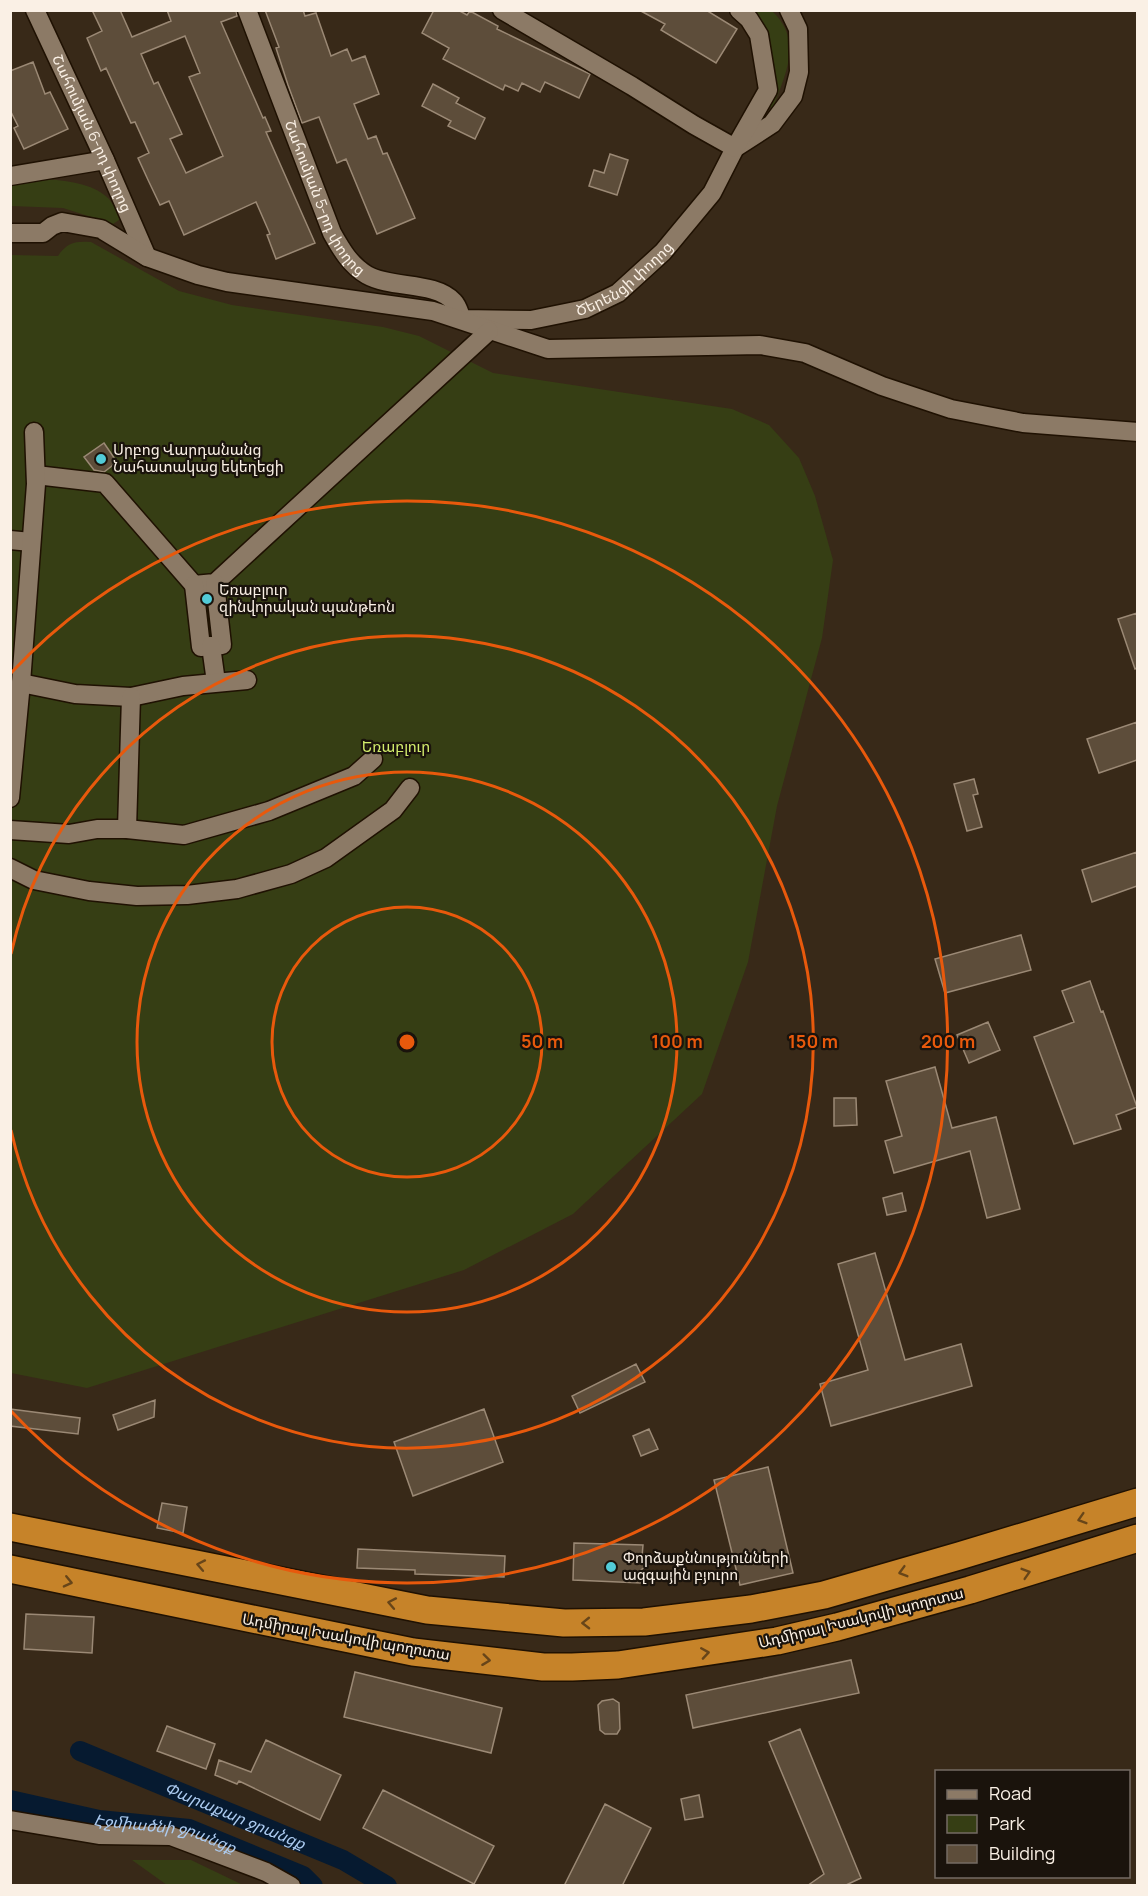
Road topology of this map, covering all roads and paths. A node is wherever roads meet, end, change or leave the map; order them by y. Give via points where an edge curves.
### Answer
1 (35, 10) edge
2 (247, 10) edge
3 (502, 10) edge
4 (739, 10) edge
5 (789, 10) edge
6 (735, 148) junction
7 (105, 160) junction
8 (10, 176) edge
9 (10, 233) edge
10 (147, 257) junction
11 (462, 320) junction
12 (489, 331) junction
13 (34, 432) dead end
14 (1137, 432) edge
15 (36, 475) junction
16 (10, 540) edge
17 (31, 542) junction
18 (215, 583) junction
19 (194, 585) junction
20 (211, 646) junction
21 (247, 680) dead end
22 (216, 682) junction
23 (21, 683) junction
24 (131, 697) junction
25 (373, 759) dead end
26 (410, 788) dead end
27 (10, 798) edge
28 (127, 829) junction
29 (10, 830) edge
30 (10, 868) edge
31 (1137, 1502) edge
32 (10, 1527) edge
33 (1137, 1538) edge
34 (10, 1569) edge
35 (644, 1622) junction
36 (647, 1662) junction
37 (10, 1820) edge
38 (291, 1886) edge

1 - 7 street, Շահումյան 6-րդ փողոց
2 - 11 street, Շահումյան 5-րդ փողոց via 332,233 348,260 383,282 439,292 455,303
3 - 6 street
4 - 6 street, Ծերենցի փողոց via 759,35 768,90
5 - 6 street, Ծերենցի փողոց via 798,29 798,72 793,96 772,124
6 - 11 street, Ծերենցի փողոց via 712,193 663,252 618,293 585,309 549,317
7 - 8 street
7 - 10 street, Շահումյան 6-րդ փողոց
9 - 10 street via 43,233 62,222 81,225 101,229
10 - 11 street via 227,282 433,311
11 - 12 street
12 - 14 street via 548,349 783,347 951,409 1023,423
12 - 18 street
13 - 15 street
15 - 17 street
15 - 19 street via 105,483
16 - 17 street
17 - 23 street
18 - 19 street
18 - 20 street via 222,645
19 - 20 street via 201,647
20 - 22 street
21 - 22 street
22 - 24 street
23 - 24 street via 75,694
23 - 27 street
24 - 28 street
25 - 28 street via 354,776 280,806 184,835
26 - 30 street via 393,810 326,858 291,874 237,889 137,896 34,880
28 - 29 street via 69,834
31 -> 35 highway via 824,1595 752,1609
35 -> 32 highway via 564,1623 427,1610
36 -> 33 highway, Ադմիրալ Իսակովի պողոտա via 837,1627
34 -> 36 highway, Ադմիրալ Իսակովի պողոտա via 413,1652 543,1667
35 - 36 highway
37 - 38 street via 99,1834 171,1836 266,1872

